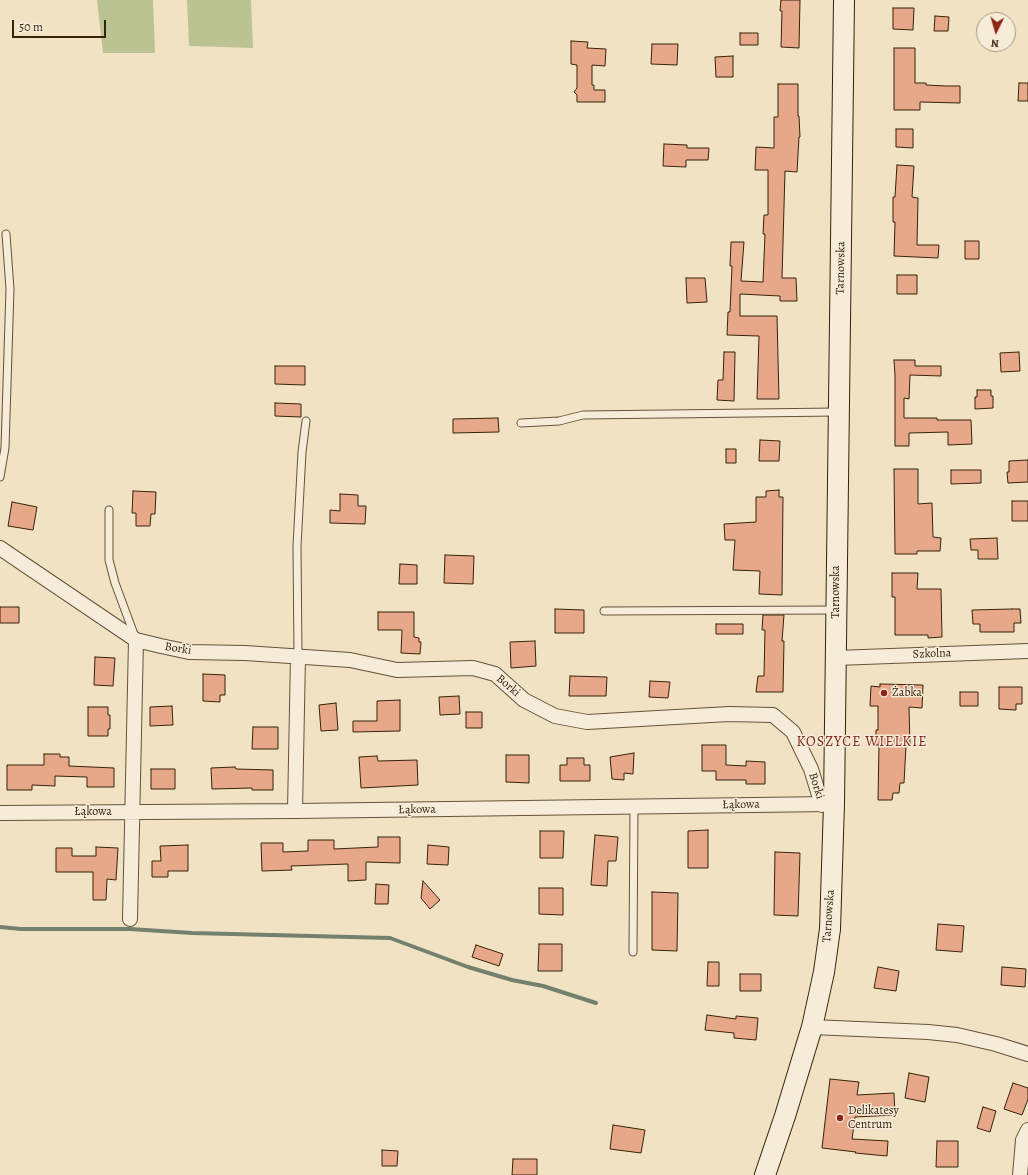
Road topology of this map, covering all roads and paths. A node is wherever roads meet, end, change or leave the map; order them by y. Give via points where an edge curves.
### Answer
1 (844, 0) edge
2 (6, 234) dead end
3 (839, 412) junction
4 (306, 421) dead end
5 (521, 423) dead end
6 (0, 477) edge
7 (109, 510) dead end
8 (0, 548) edge
9 (836, 610) junction
10 (604, 611) dead end
11 (136, 640) junction
12 (1028, 650) edge
13 (298, 656) junction
14 (836, 658) junction
15 (828, 804) junction
16 (634, 807) junction
17 (295, 811) junction
18 (132, 812) junction
19 (0, 813) edge
20 (130, 919) dead end
21 (633, 952) dead end
22 (812, 1027) junction
23 (1028, 1053) edge
24 (1028, 1130) edge
25 (765, 1175) edge
26 (1020, 1175) edge

1 - 3 street, Tarnowska
2 - 6 lane via 10,304 5,448
3 - 5 lane via 583,414 559,422
3 - 9 street, Tarnowska
4 - 13 lane via 297,546
7 - 11 lane via 109,560
8 - 11 street
9 - 10 lane
9 - 14 street, Tarnowska
11 - 13 street, Borki via 189,652
11 - 18 street
12 - 14 street, Szkolna
13 - 15 street, Borki via 350,660 397,670 473,668 495,674 524,700 555,716 587,722 729,714 773,715 793,732
13 - 17 street
14 - 15 street, Tarnowska
15 - 16 street, Łąkowa
15 - 22 street, Tarnowska via 830,929
16 - 17 street, Łąkowa
16 - 21 lane
17 - 18 street, Łąkowa
18 - 19 street, Łąkowa
18 - 20 street
22 - 23 street via 957,1035
22 - 25 street, Tarnowska
24 - 26 street via 1023,1140

